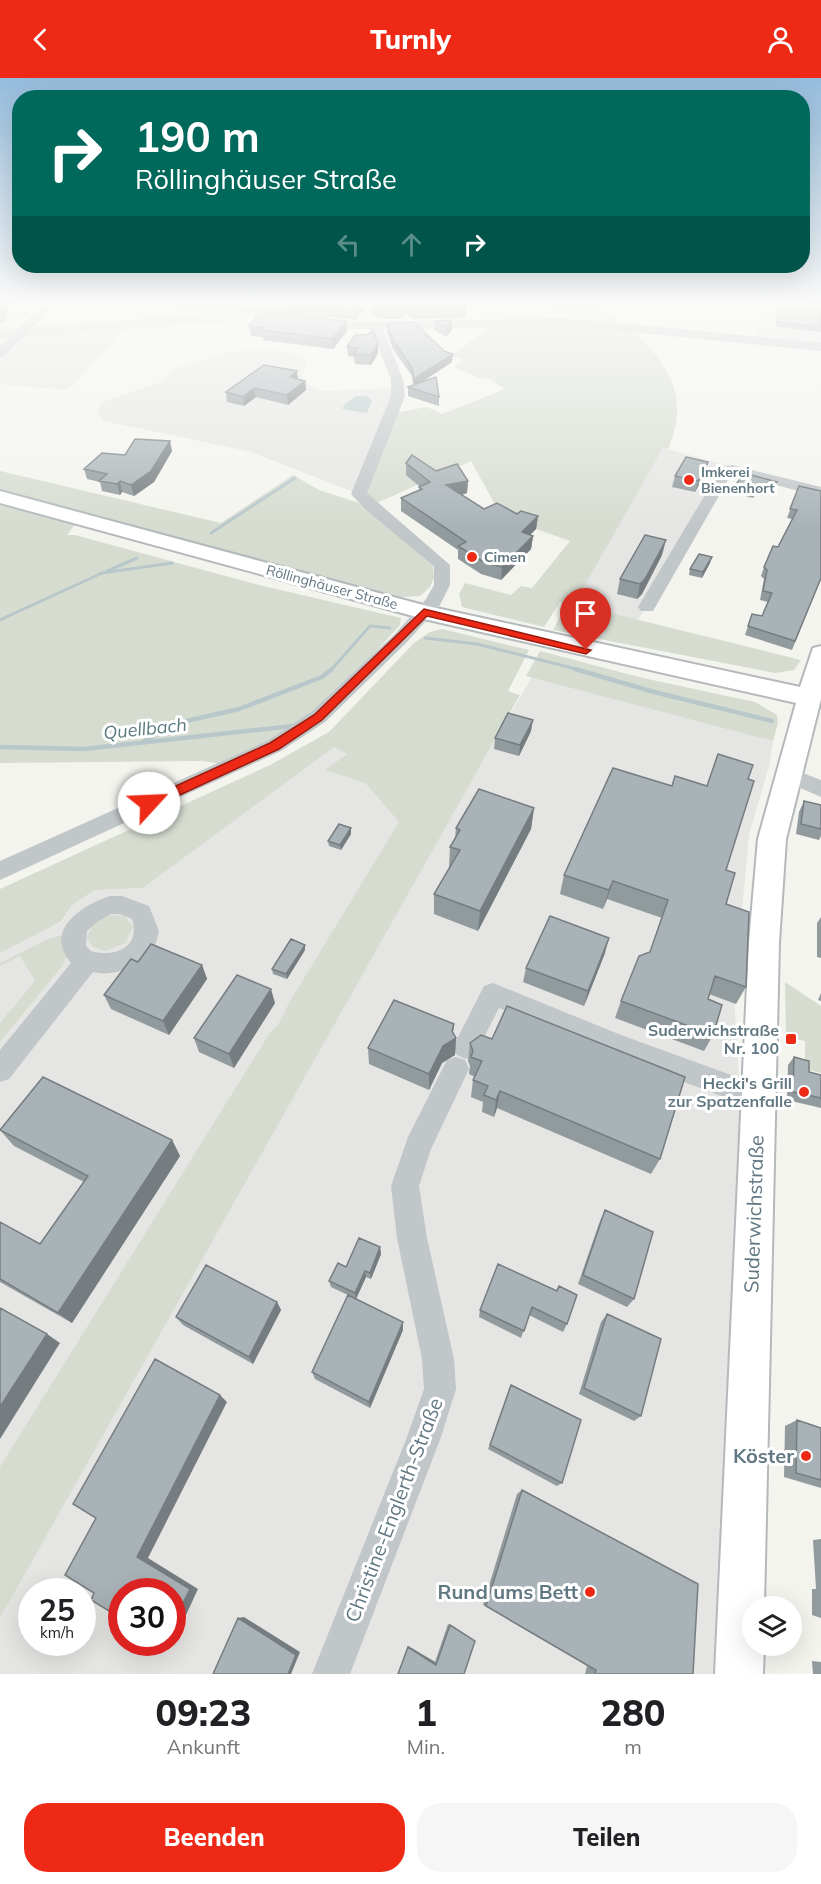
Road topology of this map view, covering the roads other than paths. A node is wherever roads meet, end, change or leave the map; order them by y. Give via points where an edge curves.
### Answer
1 (397, 379) edge
2 (821, 492) edge
3 (0, 497) edge
4 (647, 607) dead end
5 (424, 612) junction
6 (821, 654) edge
7 (807, 697) junction
8 (787, 774) junction
9 (821, 789) edge
10 (0, 871) edge
11 (87, 961) dead end
12 (0, 1070) edge
13 (758, 1097) junction
14 (331, 1674) edge
15 (740, 1674) edge

1 - 5 street via 398,396 359,494 442,565 442,585
2 - 4 street via 732,469 722,478
3 - 5 main road, Röllinghäuser Straße
5 - 7 main road, Röllinghäuser Straße
5 - 10 street via 318,717 274,746
6 - 7 main road, Suderwichstraße
7 - 8 main road, Suderwichstraße
8 - 9 street
8 - 13 main road, Suderwichstraße via 772,839
11 - 12 street
13 - 14 street, Christine-Englerth-Straße via 493,994 418,1146 405,1186 438,1359 440,1389
13 - 15 main road, Suderwichstraße

